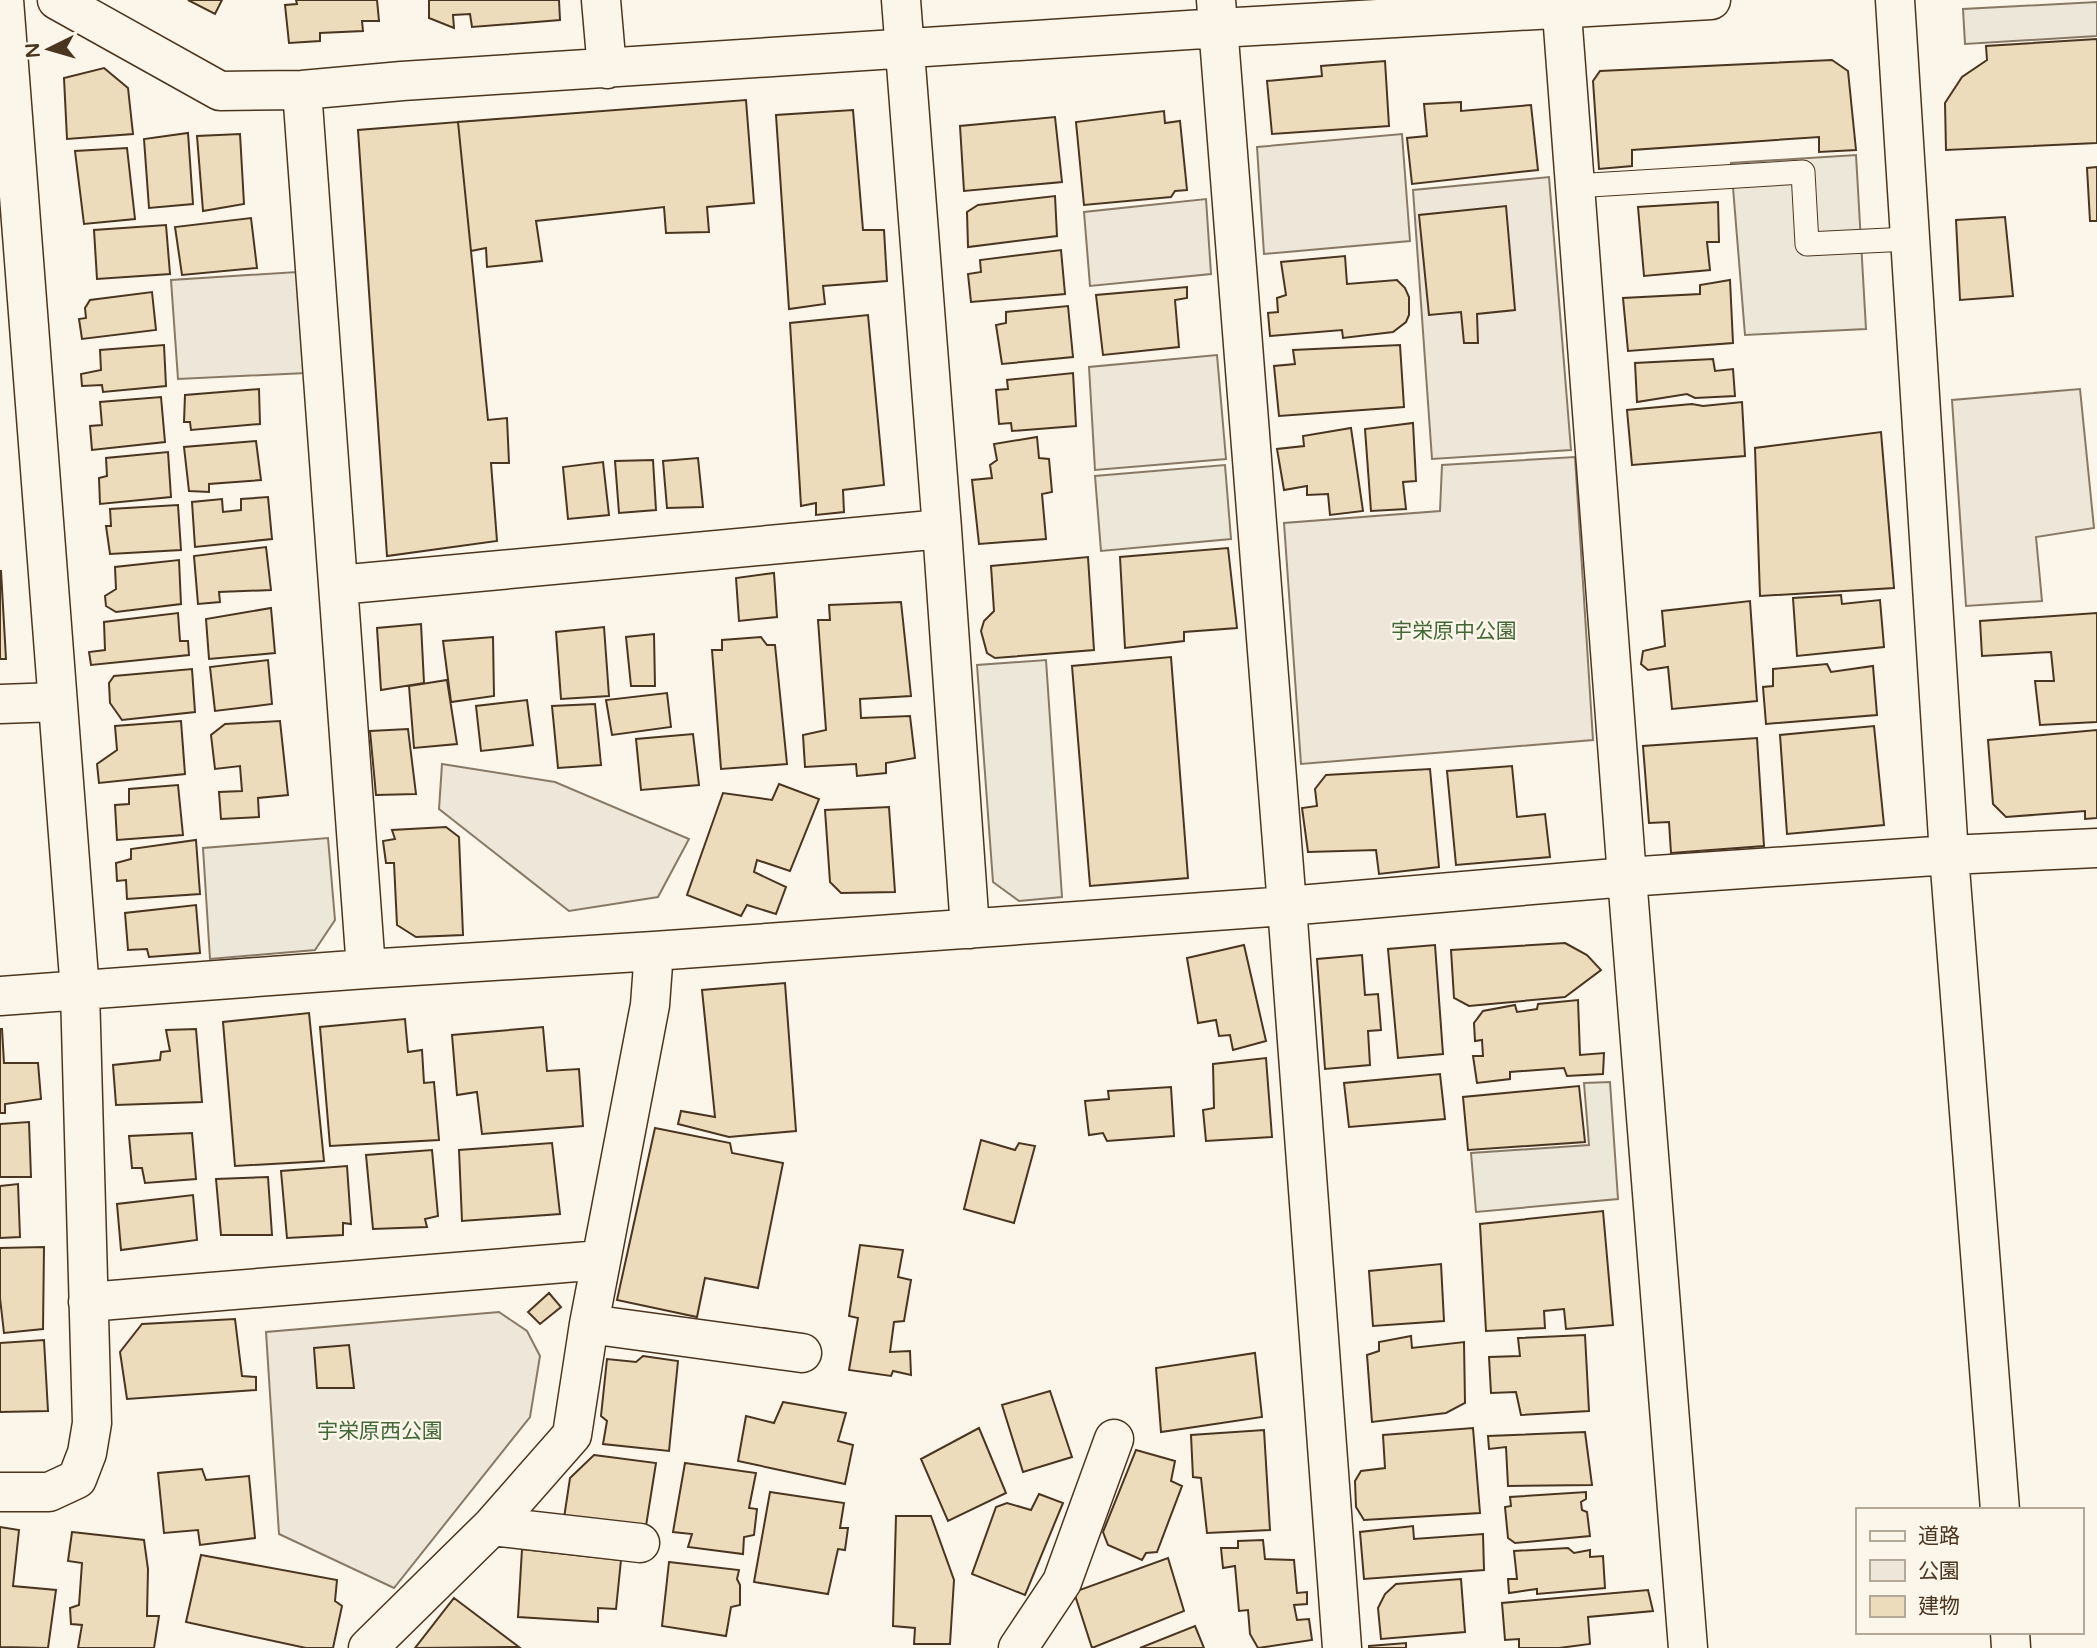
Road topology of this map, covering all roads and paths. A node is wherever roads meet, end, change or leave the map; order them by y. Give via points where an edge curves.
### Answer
1 (4, 0) edge
2 (57, 0) edge
3 (601, 0) edge
4 (901, 0) edge
5 (1711, 0) edge
6 (1895, 0) edge
7 (1561, 4) edge
8 (1217, 14) edge
9 (905, 49) junction
10 (607, 69) junction
11 (302, 90) junction
12 (6, 118) edge
13 (1574, 186) junction
14 (1908, 239) junction
15 (14, 339) edge
16 (942, 530) junction
17 (338, 585) junction
18 (57, 702) junction
19 (0, 704) edge
20 (2097, 848) edge
21 (1949, 855) junction
22 (1627, 877) junction
23 (1287, 906) junction
24 (970, 929) junction
25 (654, 951) junction
26 (366, 969) junction
27 (79, 991) junction
28 (0, 996) edge
29 (601, 1260) junction
30 (88, 1302) junction
31 (589, 1324) junction
32 (802, 1353) dead end
33 (1114, 1439) dead end
34 (0, 1492) edge
35 (2000, 1508) edge
36 (492, 1526) junction
37 (640, 1543) dead end
38 (368, 1648) edge
39 (1018, 1648) edge
40 (1342, 1648) edge
41 (1688, 1648) edge

1 - 12 street
2 - 11 street via 219,91
3 - 10 street
4 - 9 street
5 - 7 street
6 - 14 street
7 - 8 street
7 - 13 street
8 - 9 street
8 - 23 street
9 - 10 street
9 - 16 street
10 - 11 street
11 - 17 street
12 - 15 street
13 - 14 lane via 1803,172 1807,244
13 - 22 street
14 - 21 street
15 - 18 street
16 - 17 street
16 - 24 street
17 - 26 street
18 - 19 street
18 - 27 street
20 - 21 street
21 - 22 street
21 - 35 street
22 - 23 street
22 - 41 street
23 - 24 street
23 - 40 street
24 - 25 street
25 - 26 street
25 - 29 street via 650,1005
26 - 27 street
27 - 28 street
27 - 30 street
29 - 30 street
29 - 31 street
30 - 34 street via 92,1423 77,1479 49,1492
31 - 32 street
31 - 36 street via 572,1435
33 - 39 street via 1062,1582
36 - 37 street
36 - 38 street

